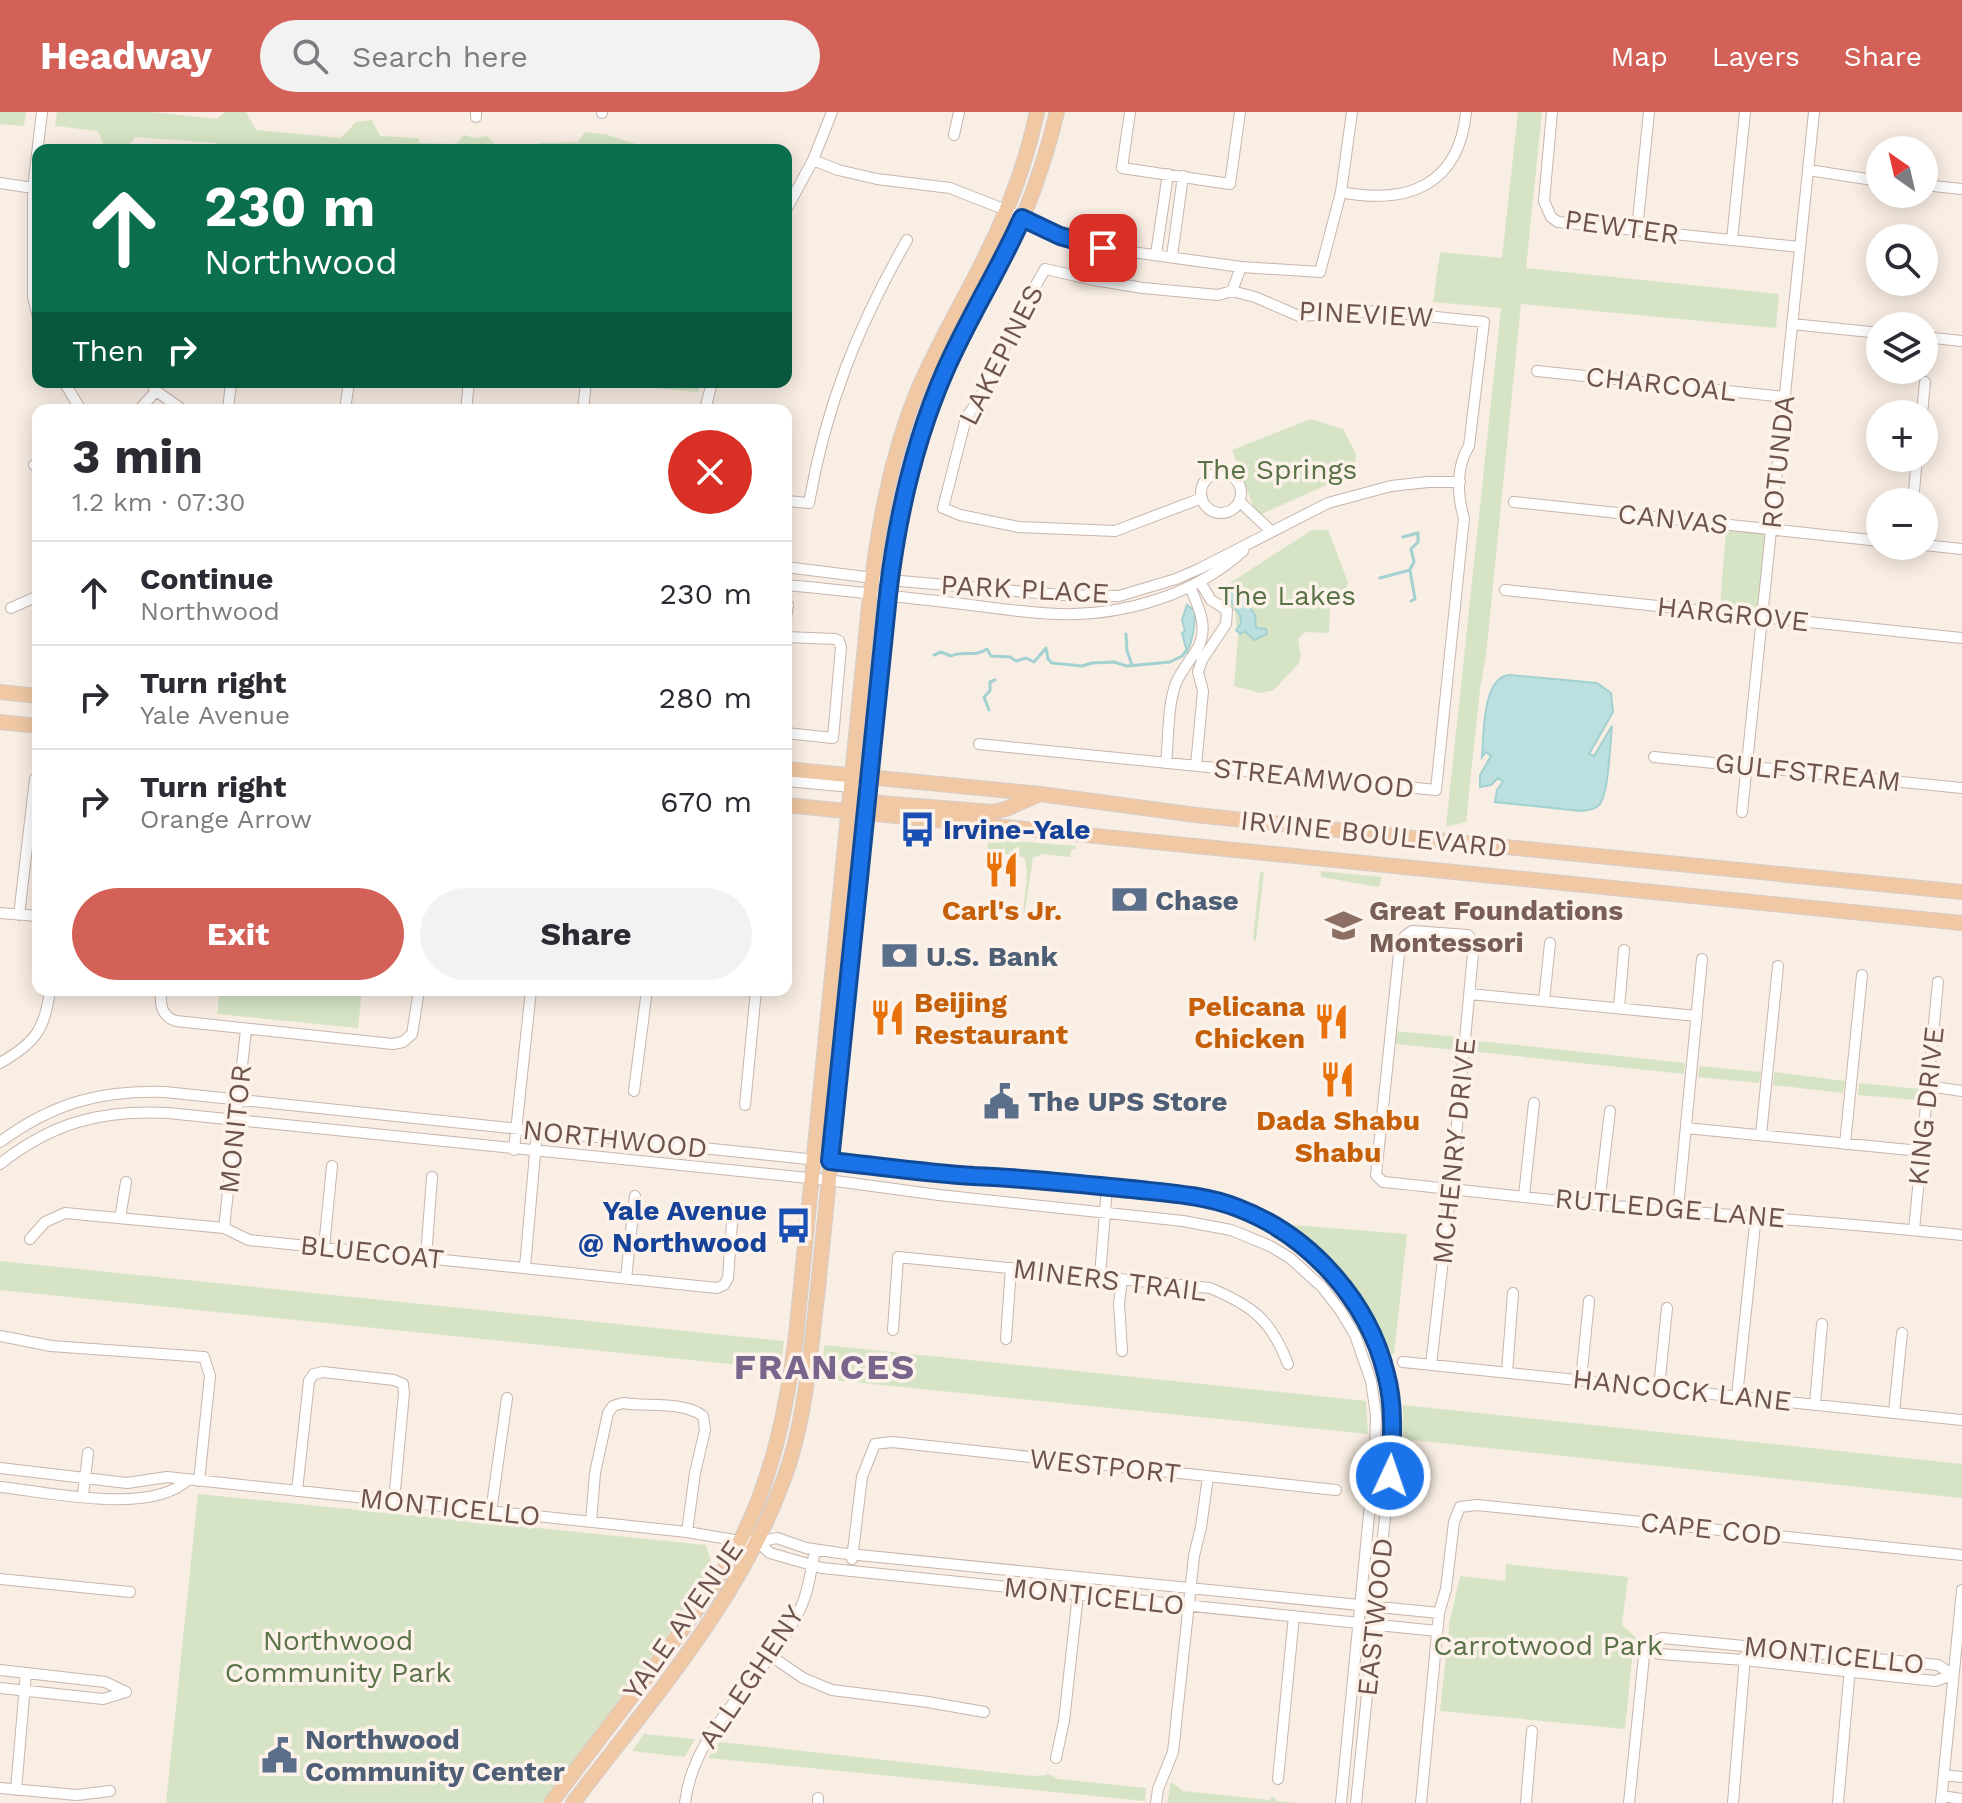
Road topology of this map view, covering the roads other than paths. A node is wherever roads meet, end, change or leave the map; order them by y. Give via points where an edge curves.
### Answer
1 (42, 112) edge
2 (832, 112) edge
3 (959, 112) edge
4 (1037, 112) edge
5 (1057, 112) edge
6 (1130, 112) edge
7 (1240, 112) edge
8 (1352, 112) edge
9 (1466, 112) edge
10 (1552, 112) edge
11 (1649, 112) edge
12 (1745, 112) edge
13 (1814, 112) edge
14 (954, 135) dead end
15 (38, 144) edge
16 (813, 160) junction
17 (1808, 170) junction
18 (1168, 174) junction
19 (1183, 176) junction
20 (1866, 179) edge
21 (0, 183) edge
22 (1938, 186) edge
23 (32, 188) edge
24 (1962, 189) edge
25 (1341, 192) junction
26 (792, 199) edge
27 (1006, 210) junction
28 (1022, 218) junction
29 (1637, 230) junction
30 (907, 240) dead end
31 (1732, 240) junction
32 (1800, 247) junction
33 (1156, 254) junction
34 (1172, 256) junction
35 (1241, 267) junction
36 (1045, 269) joint
37 (1232, 291) junction
38 (1792, 324) junction
39 (1866, 332) edge
40 (1938, 338) edge
41 (1962, 341) edge
42 (1537, 371) dead end
43 (156, 388) edge
44 (1785, 397) junction
45 (176, 404) edge
46 (1460, 482) junction
47 (1202, 498) junction
48 (1239, 501) junction
49 (792, 502) edge
50 (1514, 502) dead end
51 (1771, 530) junction
52 (1271, 531) junction
53 (1866, 540) edge
54 (1253, 541) junction
55 (1938, 546) edge
56 (1962, 549) edge
57 (792, 568) edge
58 (1195, 584) junction
59 (792, 585) edge
60 (872, 586) junction
61 (888, 587) junction
62 (1505, 590) dead end
63 (32, 599) edge
64 (11, 608) dead end
65 (1762, 617) junction
66 (792, 637) edge
67 (1962, 638) edge
68 (0, 692) edge
69 (32, 695) edge
70 (0, 722) edge
71 (32, 725) edge
72 (792, 734) edge
73 (979, 744) dead end
74 (1654, 757) dead end
75 (1166, 763) junction
76 (1196, 766) junction
77 (1747, 766) junction
78 (792, 770) edge
79 (869, 777) junction
80 (792, 781) edge
81 (852, 781) junction
82 (1962, 788) edge
83 (1040, 794) junction
84 (32, 804) edge
85 (792, 806) edge
86 (866, 807) junction
87 (849, 811) junction
88 (1742, 812) dead end
89 (1962, 892) edge
90 (0, 913) edge
91 (19, 915) junction
92 (32, 916) edge
93 (1962, 923) edge
94 (1550, 943) dead end
95 (1624, 950) dead end
96 (1702, 959) dead end
97 (1778, 966) dead end
98 (1862, 975) dead end
99 (1938, 982) dead end
100 (1470, 994) junction
101 (49, 996) edge
102 (161, 996) edge
103 (418, 996) edge
104 (530, 996) edge
105 (646, 996) edge
106 (755, 996) edge
107 (1544, 1001) junction
108 (1619, 1008) junction
109 (1697, 1016) junction
110 (246, 1030) junction
111 (0, 1063) edge
112 (1927, 1086) junction
113 (634, 1091) dead end
114 (1962, 1091) edge
115 (238, 1100) junction
116 (1534, 1103) dead end
117 (745, 1105) dead end
118 (1610, 1111) dead end
119 (236, 1119) junction
120 (1686, 1128) junction
121 (517, 1129) junction
122 (537, 1131) junction
123 (1761, 1135) junction
124 (0, 1142) edge
125 (1845, 1144) junction
126 (514, 1150) junction
127 (1920, 1151) junction
128 (535, 1152) junction
129 (812, 1159) junction
130 (830, 1161) junction
131 (0, 1164) edge
132 (332, 1166) dead end
133 (432, 1177) dead end
134 (810, 1178) junction
135 (1379, 1179) joint
136 (828, 1180) junction
137 (126, 1182) dead end
138 (1107, 1187) junction
139 (1451, 1189) junction
140 (635, 1196) dead end
141 (1524, 1196) junction
142 (1599, 1204) junction
143 (1239, 1208) joint
144 (733, 1209) dead end
145 (1678, 1209) junction
146 (1104, 1212) junction
147 (1756, 1215) junction
148 (120, 1218) junction
149 (224, 1228) junction
150 (1231, 1230) joint
151 (1914, 1230) junction
152 (1962, 1235) edge
153 (30, 1239) dead end
154 (324, 1247) junction
155 (426, 1257) junction
156 (525, 1267) junction
157 (1011, 1268) junction
158 (1100, 1276) junction
159 (626, 1278) junction
160 (1122, 1279) junction
161 (1513, 1293) dead end
162 (1589, 1301) dead end
163 (1667, 1308) dead end
164 (1822, 1324) dead end
165 (893, 1330) dead end
166 (1902, 1333) dead end
167 (0, 1336) edge
168 (1006, 1339) dead end
169 (1122, 1351) dead end
170 (1403, 1362) dead end
171 (1288, 1364) dead end
172 (1431, 1365) junction
173 (1507, 1372) junction
174 (1581, 1380) junction
175 (1659, 1388) junction
176 (1737, 1396) junction
177 (507, 1398) dead end
178 (1815, 1404) junction
179 (1894, 1412) junction
180 (1962, 1420) edge
181 (88, 1453) dead end
182 (0, 1468) edge
183 (1208, 1477) junction
184 (85, 1478) junction
185 (194, 1480) junction
186 (0, 1487) edge
187 (1336, 1490) dead end
188 (297, 1491) junction
189 (83, 1495) junction
190 (394, 1501) junction
191 (491, 1512) junction
192 (591, 1522) junction
193 (687, 1532) junction
194 (740, 1541) junction
195 (758, 1542) junction
196 (815, 1550) junction
197 (852, 1555) junction
198 (1962, 1555) edge
199 (811, 1566) junction
200 (851, 1571) junction
201 (0, 1579) edge
202 (1190, 1589) junction
203 (1962, 1590) edge
204 (130, 1592) dead end
205 (1078, 1594) junction
206 (1188, 1605) junction
207 (1359, 1606) junction
208 (1376, 1607) junction
209 (1439, 1613) junction
210 (1294, 1616) junction
211 (1357, 1622) junction
212 (1375, 1624) junction
213 (1437, 1631) junction
214 (1746, 1646) junction
215 (1647, 1649) junction
216 (771, 1656) junction
217 (1851, 1657) junction
218 (1744, 1660) junction
219 (0, 1670) edge
220 (1849, 1671) junction
221 (26, 1673) junction
222 (1953, 1675) junction
223 (0, 1688) edge
224 (25, 1690) junction
225 (984, 1712) dead end
226 (1532, 1731) dead end
227 (1056, 1758) dead end
228 (1944, 1775) junction
229 (1962, 1777) edge
230 (1278, 1779) dead end
231 (0, 1788) edge
232 (16, 1790) junction
233 (110, 1791) dead end
234 (1962, 1799) edge
235 (1942, 1800) edge
236 (551, 1803) edge
237 (573, 1803) edge
238 (685, 1803) edge
239 (1156, 1803) edge
240 (1341, 1803) edge
241 (1356, 1803) edge
242 (1421, 1803) edge
243 (1526, 1803) edge
244 (1629, 1803) edge
245 (1733, 1803) edge
246 (1838, 1803) edge

1 - 15 street
2 - 16 street
3 - 14 street
4 - 27 main road, YALE AVENUE
5 - 28 main road, YALE AVENUE via 1045,163
6 - 18 street via 1122,168
7 - 19 street via 1230,184
8 - 25 street
9 - 25 street via 1457,149 1444,173 1422,188 1367,198
10 - 29 street, PEWTER via 1544,201 1551,217
11 - 29 street
12 - 31 street
13 - 17 street, ROTUNDA
16 - 26 street
16 - 27 street via 877,179 950,188
17 - 20 street
17 - 32 street, ROTUNDA
18 - 19 street
18 - 33 street
19 - 34 street
21 - 23 street
22 - 24 street
25 - 35 street via 1320,272
27 - 28 street
27 - 60 main road, YALE AVENUE via 909,415 887,492
28 - 33 street via 1089,244
28 - 61 main road, YALE AVENUE via 928,412 901,504
29 - 31 street, PEWTER
30 - 49 street via 876,294 838,384 809,503
31 - 32 street, PEWTER
32 - 38 street, ROTUNDA
33 - 34 street
34 - 35 street
35 - 37 street
36 - 37 street, PINEVIEW via 1143,288 1218,295
36 - 47 street, LAKEPINES via 989,384 966,418 943,508 1019,527 1115,531
37 - 46 street, PINEVIEW via 1299,316 1379,311 1484,322
38 - 39 street
38 - 44 street, ROTUNDA
40 - 41 street
42 - 44 street, CHARCOAL
43 - 45 street
44 - 51 street, ROTUNDA
46 - 52 street, PARK PLACE via 1356,493
46 - 76 street, STREAMWOOD via 1464,518 1436,790
47 - 48 street via 1222,513
47 - 48 street, LAKEPINES via 1205,481 1220,473 1236,480
48 - 52 street, LAKEPINES
50 - 51 street, CANVAS
51 - 53 street, CANVAS
51 - 65 street, ROTUNDA
52 - 54 street, PARK PLACE
54 - 58 street, PARK PLACE
54 - 61 street, PARK PLACE via 1176,579 1119,596
55 - 56 street
57 - 60 street, PARK PLACE
58 - 61 street, PARK PLACE via 1113,610 1059,614
58 - 75 street via 1204,628 1176,683
58 - 76 street via 1227,610 1222,631 1198,672 1203,691
59 - 60 street, PARK PLACE
60 - 61 street, PARK PLACE
60 - 81 main road, YALE AVENUE
61 - 79 main road, YALE AVENUE
62 - 65 street, HARGROVE
63 - 64 street
65 - 67 street, HARGROVE
65 - 77 street, ROTUNDA
66 - 72 street via 835,639 841,647 833,738
68 - 69 main road
70 - 71 main road
73 - 75 street, STREAMWOOD
74 - 77 street, GULFSTREAM
75 - 76 street, STREAMWOOD
77 - 82 street, GULFSTREAM
77 - 88 street, ROTUNDA
78 - 81 main road, IRVINE BOULEVARD
79 - 81 main road, IRVINE BOULEVARD
79 - 83 main road, IRVINE BOULEVARD
79 - 86 main road, YALE AVENUE
80 - 81 street
81 - 87 main road, YALE AVENUE
83 - 86 main road via 992,812
83 - 89 main road, IRVINE BOULEVARD via 1271,823
84 - 91 street
85 - 87 main road
86 - 87 main road
86 - 93 main road, IRVINE BOULEVARD
86 - 130 main road, YALE AVENUE
87 - 129 main road, YALE AVENUE
90 - 91 street
91 - 92 street
94 - 107 street
95 - 108 street
96 - 109 street
97 - 123 street
98 - 125 street
99 - 112 street, KING DRIVE
100 - 107 street
100 - 135 street, MCHENRY DRIVE via 1471,937 1408,933 1400,944
100 - 139 street, MCHENRY DRIVE
101 - 111 street via 40,1031
102 - 110 street via 169,1019
103 - 110 street via 415,1027 408,1039 393,1044
104 - 121 street
105 - 113 street
106 - 117 street
107 - 108 street
108 - 109 street
109 - 120 street
110 - 115 street, MONITOR
112 - 114 street
112 - 127 street, KING DRIVE
115 - 119 street, MONITOR
115 - 121 street, NORTHWOOD
115 - 124 street, NORTHWOOD via 165,1092 99,1095 45,1113
116 - 141 street
118 - 142 street
119 - 126 street, NORTHWOOD
119 - 131 street, NORTHWOOD via 148,1112 84,1118 36,1139
119 - 149 street, MONITOR
120 - 123 street
120 - 145 street
121 - 122 street, NORTHWOOD
121 - 126 street
122 - 128 street
122 - 129 street, NORTHWOOD
123 - 125 street
125 - 127 street
126 - 128 street, NORTHWOOD
127 - 151 street, KING DRIVE
128 - 134 street, NORTHWOOD
128 - 156 street
129 - 130 street, NORTHWOOD
129 - 134 main road, YALE AVENUE
130 - 136 main road, YALE AVENUE
130 - 138 street, NORTHWOOD
132 - 154 street
133 - 155 street
134 - 136 street, NORTHWOOD
134 - 194 main road, YALE AVENUE via 787,1400 768,1473
135 - 139 street, RUTLEDGE LANE
136 - 146 street, NORTHWOOD
136 - 195 main road, YALE AVENUE via 802,1411
137 - 148 street
138 - 143 street, NORTHWOOD via 1209,1199
138 - 146 street
139 - 141 street, RUTLEDGE LANE
139 - 172 street, MCHENRY DRIVE
140 - 159 street
141 - 142 street, RUTLEDGE LANE
142 - 145 street, RUTLEDGE LANE
143 - 208 street, EASTWOOD via 1283,1231 1338,1280 1379,1353 1390,1396 1392,1448
144 - 159 street, BLUECOAT via 724,1285
145 - 147 street, RUTLEDGE LANE
146 - 150 street, NORTHWOOD
146 - 158 street
147 - 151 street, RUTLEDGE LANE
147 - 176 street
148 - 149 street, BLUECOAT
148 - 153 street, BLUECOAT via 65,1213 45,1222
149 - 154 street, BLUECOAT via 249,1240
150 - 207 street, EASTWOOD via 1290,1258 1322,1287 1365,1359 1376,1433
151 - 152 street, RUTLEDGE LANE
154 - 155 street, BLUECOAT
155 - 156 street, BLUECOAT
156 - 159 street, BLUECOAT
157 - 158 street, MINERS TRAIL
157 - 165 street, MINERS TRAIL via 898,1257
157 - 168 street
158 - 160 street, MINERS TRAIL
160 - 169 street
160 - 171 street, MINERS TRAIL via 1210,1288 1234,1298 1270,1327
161 - 173 street
162 - 174 street
163 - 175 street
164 - 178 street
166 - 179 street
167 - 185 street via 51,1346 204,1357 210,1376
170 - 172 street, HANCOCK LANE
172 - 173 street, HANCOCK LANE
173 - 174 street, HANCOCK LANE
174 - 175 street, HANCOCK LANE
175 - 176 street, HANCOCK LANE
176 - 178 street, HANCOCK LANE
177 - 191 street
178 - 179 street, HANCOCK LANE
179 - 180 street, HANCOCK LANE
181 - 184 street
182 - 184 street, MONTICELLO
183 - 187 street, WESTPORT
183 - 197 street, WESTPORT via 875,1444 862,1477
183 - 202 street
184 - 185 street, MONTICELLO via 127,1483 167,1477
184 - 189 street
185 - 188 street, MONTICELLO
185 - 189 street via 148,1499
186 - 189 street
188 - 190 street, MONTICELLO
188 - 190 street via 309,1381 323,1372 403,1384
190 - 191 street, MONTICELLO
191 - 192 street, MONTICELLO
192 - 193 street, MONTICELLO
192 - 193 street via 595,1473 613,1406 695,1410 703,1416 705,1430
193 - 194 street, MONTICELLO
194 - 195 street, MONTICELLO
194 - 236 main road, YALE AVENUE via 686,1624
195 - 196 street, MONTICELLO via 777,1538
195 - 199 street, MONTICELLO via 770,1553
195 - 237 main road, YALE AVENUE via 710,1621
196 - 197 street, MONTICELLO
196 - 199 street, ALLEGHENY
197 - 200 street
197 - 202 street, MONTICELLO
198 - 209 street, CAPE COD via 1477,1505 1460,1507 1454,1522
199 - 200 street, MONTICELLO
199 - 216 street, ALLEGHENY via 800,1611
200 - 205 street, MONTICELLO
201 - 204 street
202 - 206 street
202 - 207 street, MONTICELLO
203 - 222 street
205 - 206 street, MONTICELLO
205 - 227 street
206 - 210 street, MONTICELLO
206 - 239 street via 1173,1752
207 - 208 street, MONTICELLO
207 - 211 street, EASTWOOD
208 - 209 street, MONTICELLO
208 - 212 street, EASTWOOD
209 - 213 street
210 - 211 street, MONTICELLO
210 - 230 street
211 - 212 street, MONTICELLO
211 - 240 street, EASTWOOD
212 - 213 street, MONTICELLO
212 - 241 street, EASTWOOD
213 - 242 street
214 - 215 street, MONTICELLO via 1662,1638
214 - 217 street, MONTICELLO
214 - 218 street
215 - 218 street, MONTICELLO
215 - 244 street
216 - 225 street via 832,1690
216 - 238 street, ALLEGHENY via 696,1758
217 - 220 street
217 - 222 street, MONTICELLO via 1938,1665
218 - 220 street, MONTICELLO
218 - 245 street
219 - 221 street
220 - 222 street, MONTICELLO via 1935,1681
220 - 246 street
221 - 224 street
221 - 224 street via 105,1682 126,1692 103,1699
222 - 228 street
223 - 224 street
224 - 232 street
226 - 243 street
228 - 229 street
228 - 235 street
231 - 232 street
232 - 233 street via 77,1795
234 - 235 street

